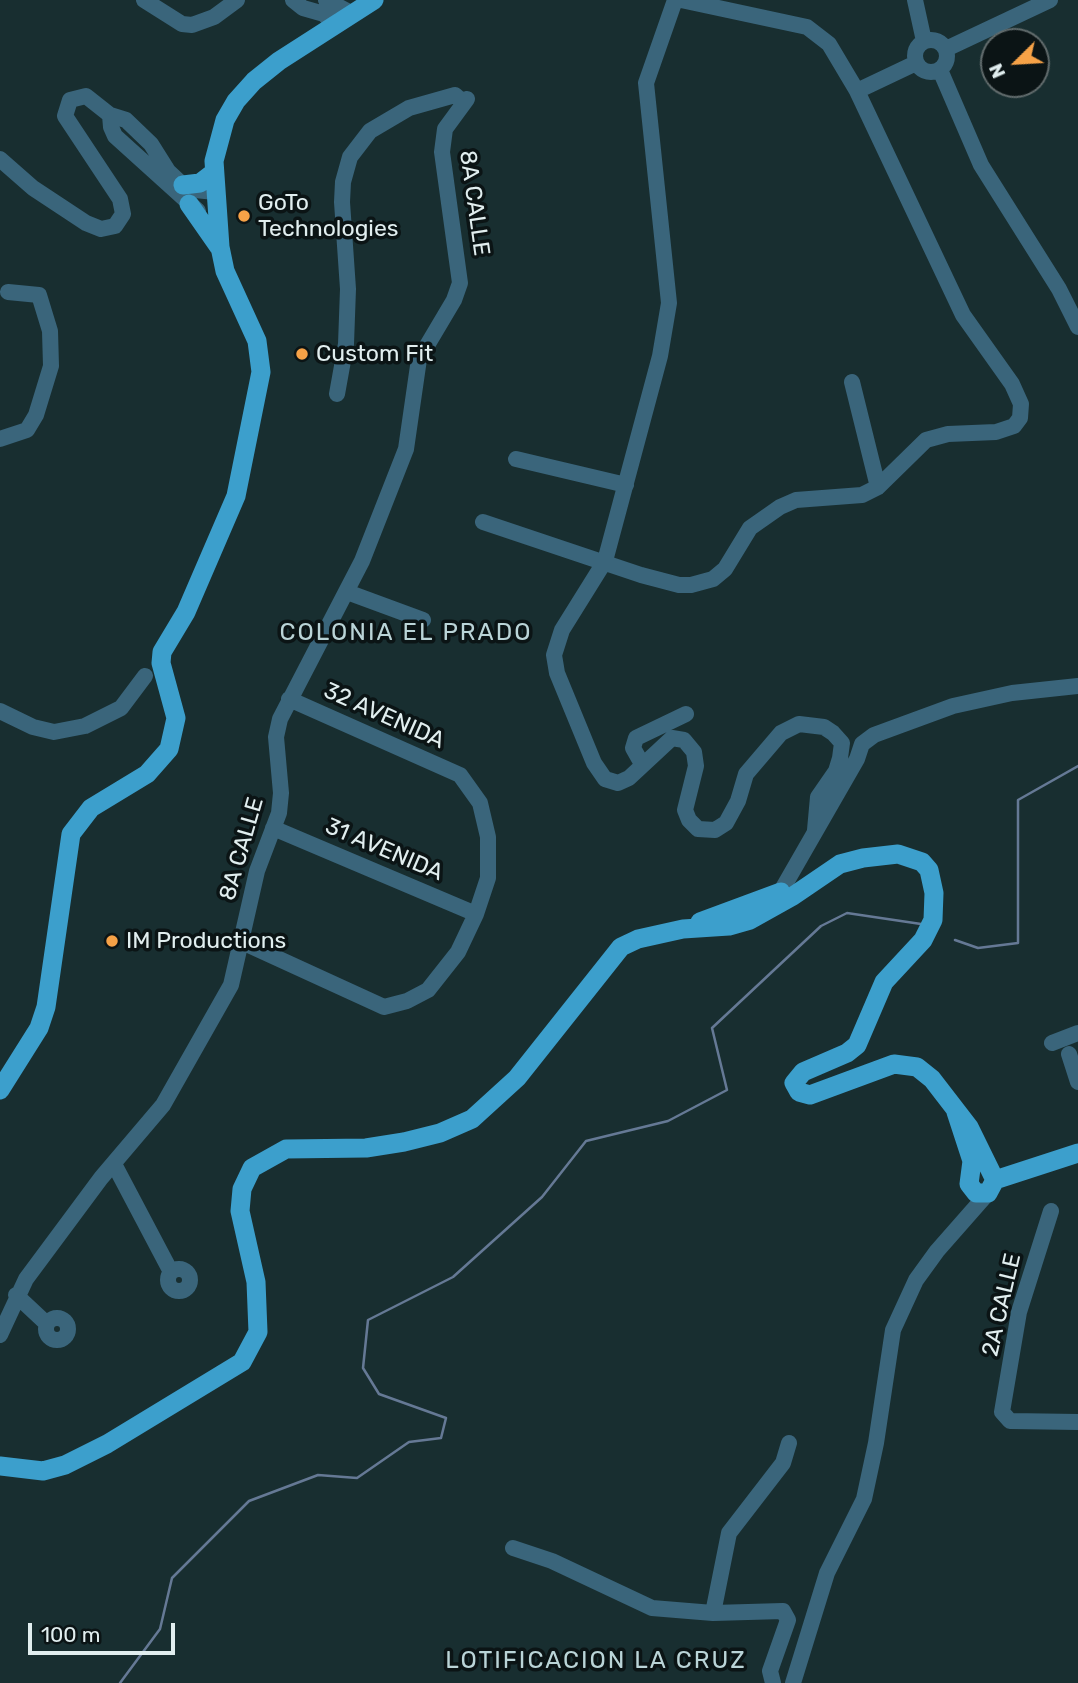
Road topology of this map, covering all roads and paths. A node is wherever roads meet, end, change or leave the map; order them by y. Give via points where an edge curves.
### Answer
1 (144, 0) edge
2 (237, 0) edge
3 (293, 0) edge
4 (326, 0) edge
5 (374, 0) edge
6 (675, 0) edge
7 (681, 0) edge
8 (915, 0) edge
9 (1050, 0) edge
10 (353, 14) junction
11 (335, 25) junction
12 (924, 41) junction
13 (946, 50) junction
14 (916, 63) junction
15 (940, 71) junction
16 (857, 91) junction
17 (110, 115) junction
18 (148, 141) junction
19 (136, 154) junction
20 (0, 159) edge
21 (214, 183) junction
22 (183, 185) joint
23 (189, 204) junction
24 (218, 226) junction
25 (220, 247) junction
26 (8, 292) dead end
27 (1078, 327) edge
28 (852, 382) dead end
29 (337, 394) dead end
30 (0, 439) edge
31 (516, 459) dead end
32 (626, 485) junction
33 (878, 487) junction
34 (483, 522) dead end
35 (605, 561) junction
36 (346, 592) junction
37 (423, 620) dead end
38 (145, 676) dead end
39 (1078, 686) edge
40 (289, 699) junction
41 (0, 711) edge
42 (686, 714) dead end
43 (642, 764) junction
44 (273, 828) junction
45 (815, 830) junction
46 (809, 883) junction
47 (780, 893) junction
48 (762, 909) junction
49 (476, 914) junction
50 (242, 942) junction
51 (1078, 1033) edge
52 (1052, 1043) dead end
53 (1069, 1054) dead end
54 (1078, 1082) edge
55 (0, 1090) edge
56 (1078, 1153) edge
57 (114, 1164) junction
58 (983, 1181) junction
59 (1051, 1211) dead end
60 (171, 1272) dead end
61 (16, 1295) junction
62 (47, 1324) dead end
63 (0, 1335) edge
64 (1078, 1422) edge
65 (789, 1443) dead end
66 (0, 1466) edge
67 (513, 1548) dead end
68 (713, 1613) junction
69 (772, 1683) edge
70 (793, 1683) edge

1 - 2 street via 182,24 214,16
3 - 11 street via 324,14
4 - 10 street
5 - 10 main road
6 - 32 street via 646,83 669,303
7 - 16 street via 815,31 829,44
8 - 12 street
9 - 13 street
10 - 11 main road
11 - 21 main road via 279,61 236,101 215,149
12 - 13 street via 934,40
12 - 14 street via 915,52
13 - 15 street
14 - 15 street via 926,72
14 - 16 street
15 - 27 street via 981,165
16 - 33 street via 963,315 1012,384 1022,409 1014,426 996,432 926,440
17 - 18 street via 122,117
17 - 19 street via 112,132
17 - 20 street via 86,96 75,97 65,110 67,121 123,206 121,221 109,229 86,223 33,188
18 - 19 street
18 - 22 street
19 - 23 street
21 - 22 main road
21 - 24 main road
23 - 24 street
23 - 25 main road
24 - 25 main road
25 - 55 main road via 260,358 258,392 236,496 186,612 162,652 176,718 169,749 148,774 90,808 71,834 46,1007 39,1028
26 - 30 street via 39,295 50,331 51,366 27,430
28 - 33 street
29 - 36 street, 8A CALLE via 346,344 348,289 342,202 350,158 370,131 409,108 455,95 466,101 445,129 442,152 460,283 419,359 406,449
31 - 32 street
32 - 35 street
33 - 35 street via 845,498 796,500 780,507 750,528 725,569 702,582 664,582
34 - 35 street
35 - 43 street via 562,630 554,655 557,673 605,779 618,783
36 - 37 street
36 - 40 street, 8A CALLE
38 - 41 street via 121,708 85,726 54,732
39 - 45 street via 1012,693 953,706 862,744
40 - 44 street, 8A CALLE via 276,737 281,793
40 - 49 street, 32 AVENIDA via 460,775 480,803 488,838 488,878
42 - 43 street via 636,738 633,748
43 - 45 street via 671,738 684,740 694,752 696,766 685,810 698,829 715,830 726,823 746,774 781,733 799,724 824,727 843,746 836,771 818,797
44 - 49 street, 31 AVENIDA
44 - 50 street, 8A CALLE via 257,870
45 - 47 street
46 - 47 main road
46 - 48 main road
46 - 58 main road via 840,864 863,858 913,857 929,870 934,908 923,940 884,982 857,1045 803,1072 795,1079 795,1089 810,1095 902,1062 925,1072 969,1127
47 - 48 main road
48 - 66 main road via 621,947 517,1078 472,1119 414,1140 366,1148 286,1149 261,1161 246,1177 240,1200 259,1306 258,1332 242,1362 65,1465 43,1471
49 - 50 street via 458,952 428,990 384,1007
50 - 57 street, 8A CALLE via 231,985 163,1105
51 - 52 street
53 - 54 street
56 - 58 main road
57 - 60 street
57 - 61 street, 8A CALLE
58 - 70 street via 956,1230 916,1280 893,1330 863,1499 827,1573
59 - 64 street, 2A CALLE via 1019,1312 1002,1412 1010,1422
61 - 62 street
61 - 63 street, 8A CALLE
65 - 68 street via 783,1463 729,1533
67 - 68 street via 552,1561 652,1608
68 - 69 street via 786,1613 788,1621 770,1671

